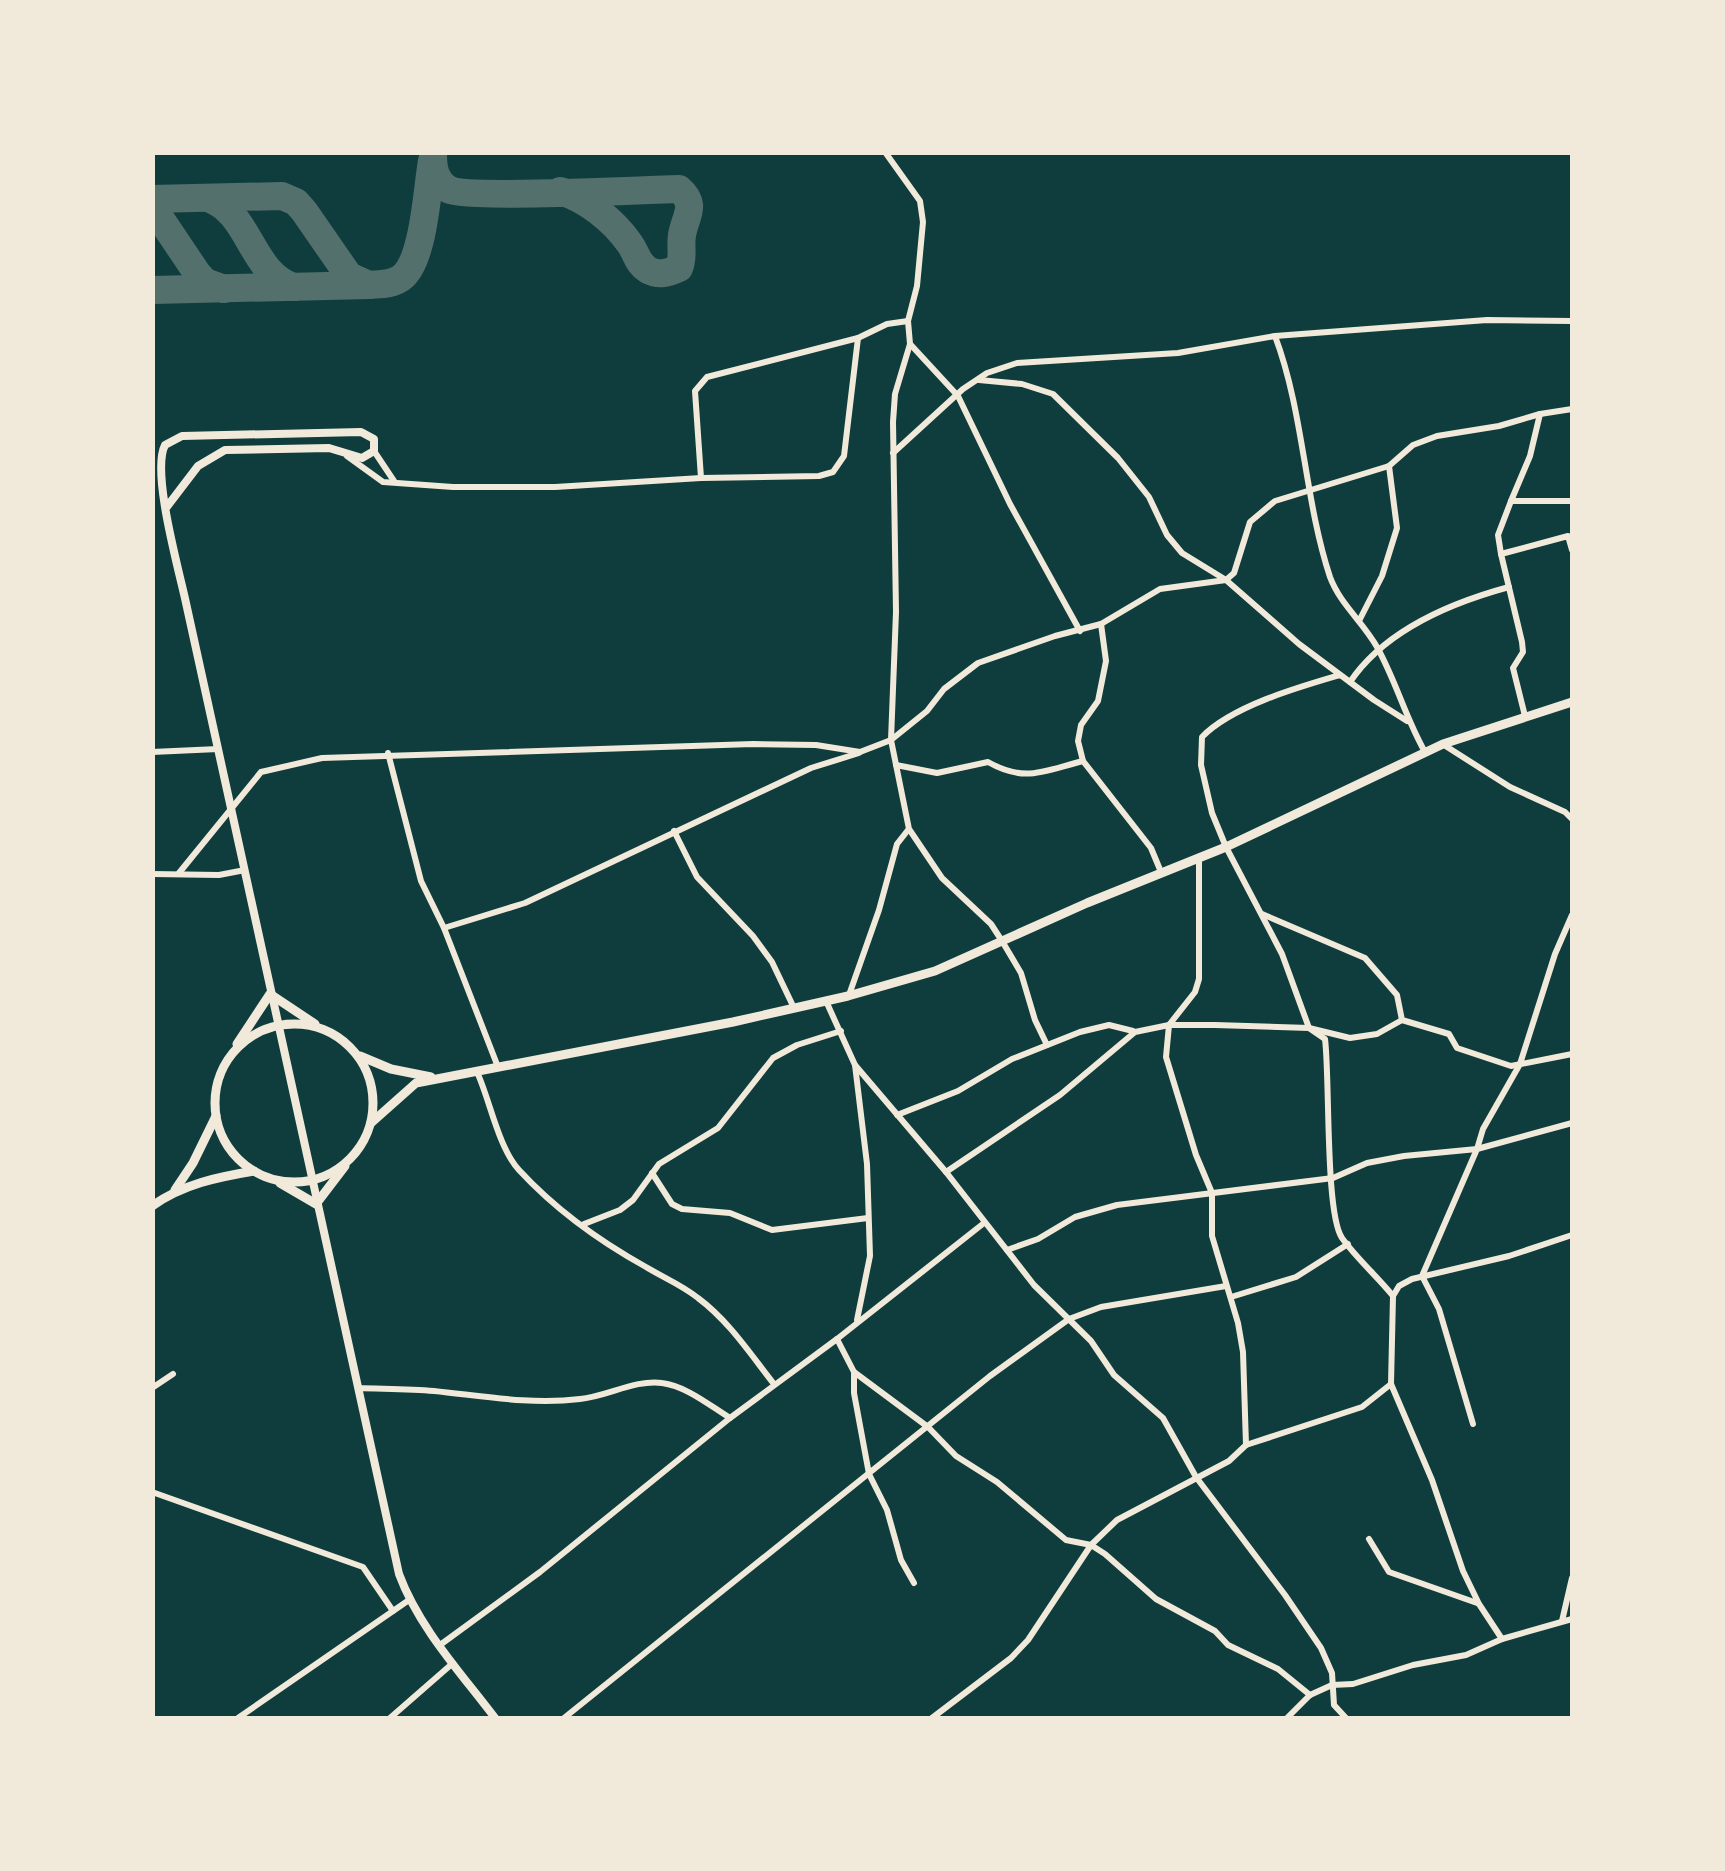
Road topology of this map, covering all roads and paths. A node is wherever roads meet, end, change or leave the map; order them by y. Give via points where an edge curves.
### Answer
1 (885, 152) edge
2 (908, 320) junction
3 (1572, 321) edge
4 (1275, 336) junction
5 (858, 338) junction
6 (910, 344) junction
7 (977, 380) junction
8 (958, 396) junction
9 (1572, 410) edge
10 (1540, 414) junction
11 (374, 451) junction
12 (346, 454) junction
13 (892, 454) junction
14 (1389, 466) junction
15 (701, 478) junction
16 (395, 482) junction
17 (1308, 488) junction
18 (1512, 501) junction
19 (1572, 501) edge
20 (166, 508) junction
21 (1572, 550) edge
22 (1501, 554) junction
23 (1226, 580) junction
24 (1509, 588) junction
25 (1359, 621) junction
26 (1101, 624) junction
27 (1080, 631) junction
28 (1378, 648) junction
29 (1340, 675) junction
30 (1350, 682) junction
31 (1572, 702) edge
32 (1525, 716) junction
33 (1407, 720) junction
34 (892, 740) junction
35 (1443, 744) junction
36 (218, 750) junction
37 (152, 752) edge
38 (860, 752) junction
39 (1426, 752) junction
40 (388, 754) junction
41 (1083, 761) junction
42 (896, 765) junction
43 (1572, 806) edge
44 (231, 807) junction
45 (1565, 812) junction
46 (1572, 819) edge
47 (909, 830) junction
48 (674, 832) junction
49 (1226, 847) junction
50 (1199, 857) junction
51 (244, 870) junction
52 (1161, 872) junction
53 (179, 873) junction
54 (152, 874) edge
55 (1262, 914) junction
56 (1572, 915) edge
57 (444, 928) junction
58 (1002, 941) junction
59 (270, 994) junction
60 (848, 996) junction
61 (826, 1001) junction
62 (794, 1008) junction
63 (1402, 1020) junction
64 (1168, 1025) junction
65 (278, 1026) junction
66 (322, 1028) junction
67 (1308, 1028) junction
68 (841, 1032) junction
69 (1135, 1032) junction
70 (1048, 1044) junction
71 (358, 1054) junction
72 (1572, 1054) edge
73 (229, 1059) junction
74 (1520, 1064) junction
75 (855, 1065) junction
76 (498, 1069) junction
77 (476, 1072) junction
78 (439, 1078) junction
79 (897, 1115) junction
80 (216, 1116) junction
81 (371, 1123) junction
82 (1572, 1123) edge
83 (1477, 1150) junction
84 (349, 1160) junction
85 (254, 1171) junction
86 (946, 1172) junction
87 (652, 1173) junction
88 (1333, 1178) junction
89 (272, 1179) junction
90 (312, 1180) junction
91 (173, 1192) junction
92 (1212, 1193) junction
93 (316, 1204) junction
94 (152, 1206) edge
95 (868, 1218) junction
96 (984, 1223) junction
97 (583, 1224) junction
98 (1572, 1235) edge
99 (1348, 1244) junction
100 (1007, 1250) junction
101 (1422, 1276) junction
102 (1226, 1286) junction
103 (1393, 1296) junction
104 (1231, 1297) junction
105 (1069, 1319) junction
106 (856, 1322) junction
107 (837, 1339) junction
108 (854, 1372) junction
109 (173, 1374) dead end
110 (774, 1384) junction
111 (1390, 1384) junction
112 (152, 1388) edge
113 (356, 1388) junction
114 (730, 1418) junction
115 (1473, 1424) dead end
116 (928, 1426) junction
117 (1246, 1445) junction
118 (869, 1474) junction
119 (1196, 1477) junction
120 (152, 1492) edge
121 (1369, 1538) dead end
122 (1091, 1545) junction
123 (1572, 1578) edge
124 (914, 1583) dead end
125 (408, 1600) junction
126 (1479, 1604) junction
127 (393, 1611) junction
128 (1572, 1618) edge
129 (1562, 1621) junction
130 (1502, 1639) junction
131 (440, 1645) junction
132 (452, 1663) junction
133 (1332, 1685) junction
134 (1310, 1695) junction
135 (238, 1718) edge
136 (390, 1718) edge
137 (496, 1718) edge
138 (564, 1718) edge
139 (932, 1718) edge
140 (1288, 1718) edge
141 (1346, 1718) edge

1 - 2 street via 920,202 924,222
2 - 5 street
2 - 6 street
3 - 4 street via 1487,320
4 - 7 street via 1178,353 1017,363
4 - 17 street
5 - 15 street via 700,384 695,391
5 - 15 street via 844,456 833,472
6 - 8 street
6 - 13 street via 895,394
7 - 8 street
7 - 23 street via 1053,394 1118,458 1182,553
8 - 13 street
8 - 27 street
9 - 10 street
10 - 14 street via 1436,436
10 - 18 street
11 - 12 street via 362,458
11 - 16 street
11 - 20 street via 374,439 360,432 182,436 161,451
12 - 16 street via 382,482
12 - 20 street via 329,448 225,450 198,466
13 - 34 street
14 - 17 street
14 - 25 street via 1396,528
15 - 16 street via 556,487
17 - 23 street via 1275,501 1250,522
17 - 25 street via 1331,580
18 - 19 street
18 - 22 street via 1498,534
20 - 36 street
21 - 22 street via 1568,536
22 - 24 street
23 - 26 street via 1160,588
23 - 29 street
24 - 28 street via 1442,610
24 - 32 street via 1522,642 1514,668
25 - 28 street
26 - 27 street
26 - 41 street via 1106,661 1098,700 1081,726
27 - 34 street via 978,663
28 - 30 street
28 - 33 street
29 - 30 street
29 - 49 street via 1265,700 1202,737 1204,786
30 - 33 street
31 - 32 main road
32 - 35 main road
33 - 39 street
34 - 38 street
34 - 42 street
35 - 39 main road
35 - 45 street
36 - 37 street
36 - 44 street
38 - 40 street via 753,744
38 - 48 street
39 - 49 main road
40 - 44 street via 322,758 261,772
40 - 57 street via 421,881
41 - 42 street via 1026,775 988,762 936,773
41 - 52 street via 1151,848
42 - 47 street
43 - 45 street
44 - 51 street
44 - 53 street
45 - 46 street
47 - 58 street via 942,878
47 - 60 street via 897,844
48 - 57 street via 526,903
48 - 62 street via 698,877 772,962
49 - 50 main road
49 - 55 street
50 - 52 main road
50 - 64 street via 1198,978 1195,992
51 - 53 street
51 - 59 street
52 - 58 main road
53 - 54 street
55 - 63 street via 1365,958 1397,995
55 - 67 street
56 - 74 street
57 - 76 street
58 - 60 main road via 935,971
58 - 70 street
59 - 65 street
59 - 66 main road
59 - 73 main road
60 - 61 main road
61 - 62 main road
61 - 68 street
62 - 76 main road
63 - 67 street via 1377,1034 1350,1038
63 - 74 street via 1449,1034 1457,1048
64 - 67 street
64 - 69 street
64 - 92 street via 1166,1057
65 - 66 main road
65 - 73 main road via 242,1044
65 - 90 street
66 - 71 main road
67 - 88 street via 1325,1039
68 - 75 street
68 - 87 street via 773,1058 718,1128
69 - 70 street via 1108,1025
69 - 86 street via 1060,1095
70 - 79 street
71 - 78 main road via 391,1069
71 - 81 main road via 374,1099
72 - 74 street
73 - 80 main road
74 - 83 street
75 - 79 street
75 - 95 street
76 - 77 main road
77 - 78 main road
77 - 97 street via 518,1168
78 - 81 main road via 416,1083
79 - 86 street
80 - 85 main road via 230,1147
80 - 91 main road
81 - 84 main road
82 - 83 street
83 - 88 street via 1367,1162
83 - 101 street
84 - 90 main road
84 - 93 main road
85 - 89 main road
85 - 91 main road
86 - 96 street
87 - 95 street via 682,1210 730,1214 772,1230
87 - 97 street via 620,1210
88 - 92 street
88 - 99 street via 1340,1235
89 - 90 main road
89 - 93 main road
90 - 93 street
91 - 94 main road
92 - 100 street via 1076,1216
92 - 102 street via 1212,1236
93 - 113 street
95 - 106 street via 870,1256
96 - 100 street
96 - 106 street
97 - 110 street via 702,1301
98 - 101 street
99 - 103 street
99 - 104 street via 1296,1278
100 - 105 street
101 - 103 street
101 - 115 street via 1439,1309
102 - 104 street
102 - 105 street via 1101,1307
103 - 111 street
104 - 117 street via 1243,1352
105 - 116 street
105 - 119 street via 1114,1375 1163,1418
106 - 107 street
107 - 108 street
107 - 110 street
108 - 116 street
108 - 118 street
109 - 112 street
110 - 114 street
111 - 117 street via 1362,1406
111 - 126 street
113 - 114 street via 559,1400 663,1383
113 - 125 street
114 - 131 street
116 - 118 street
116 - 122 street via 956,1456 1066,1540
117 - 119 street
118 - 124 street
118 - 138 street
119 - 122 street via 1136,1508
119 - 133 street via 1303,1622
120 - 127 street via 362,1567
121 - 126 street via 1389,1572
122 - 134 street via 1156,1600 1278,1669
122 - 139 street via 1012,1658
123 - 129 street
125 - 127 street
125 - 131 street
126 - 130 street
127 - 135 street
128 - 129 street
129 - 130 street
130 - 133 street via 1466,1655
131 - 132 street
132 - 136 street
132 - 137 street
133 - 134 street
133 - 141 street via 1334,1704
134 - 140 street

